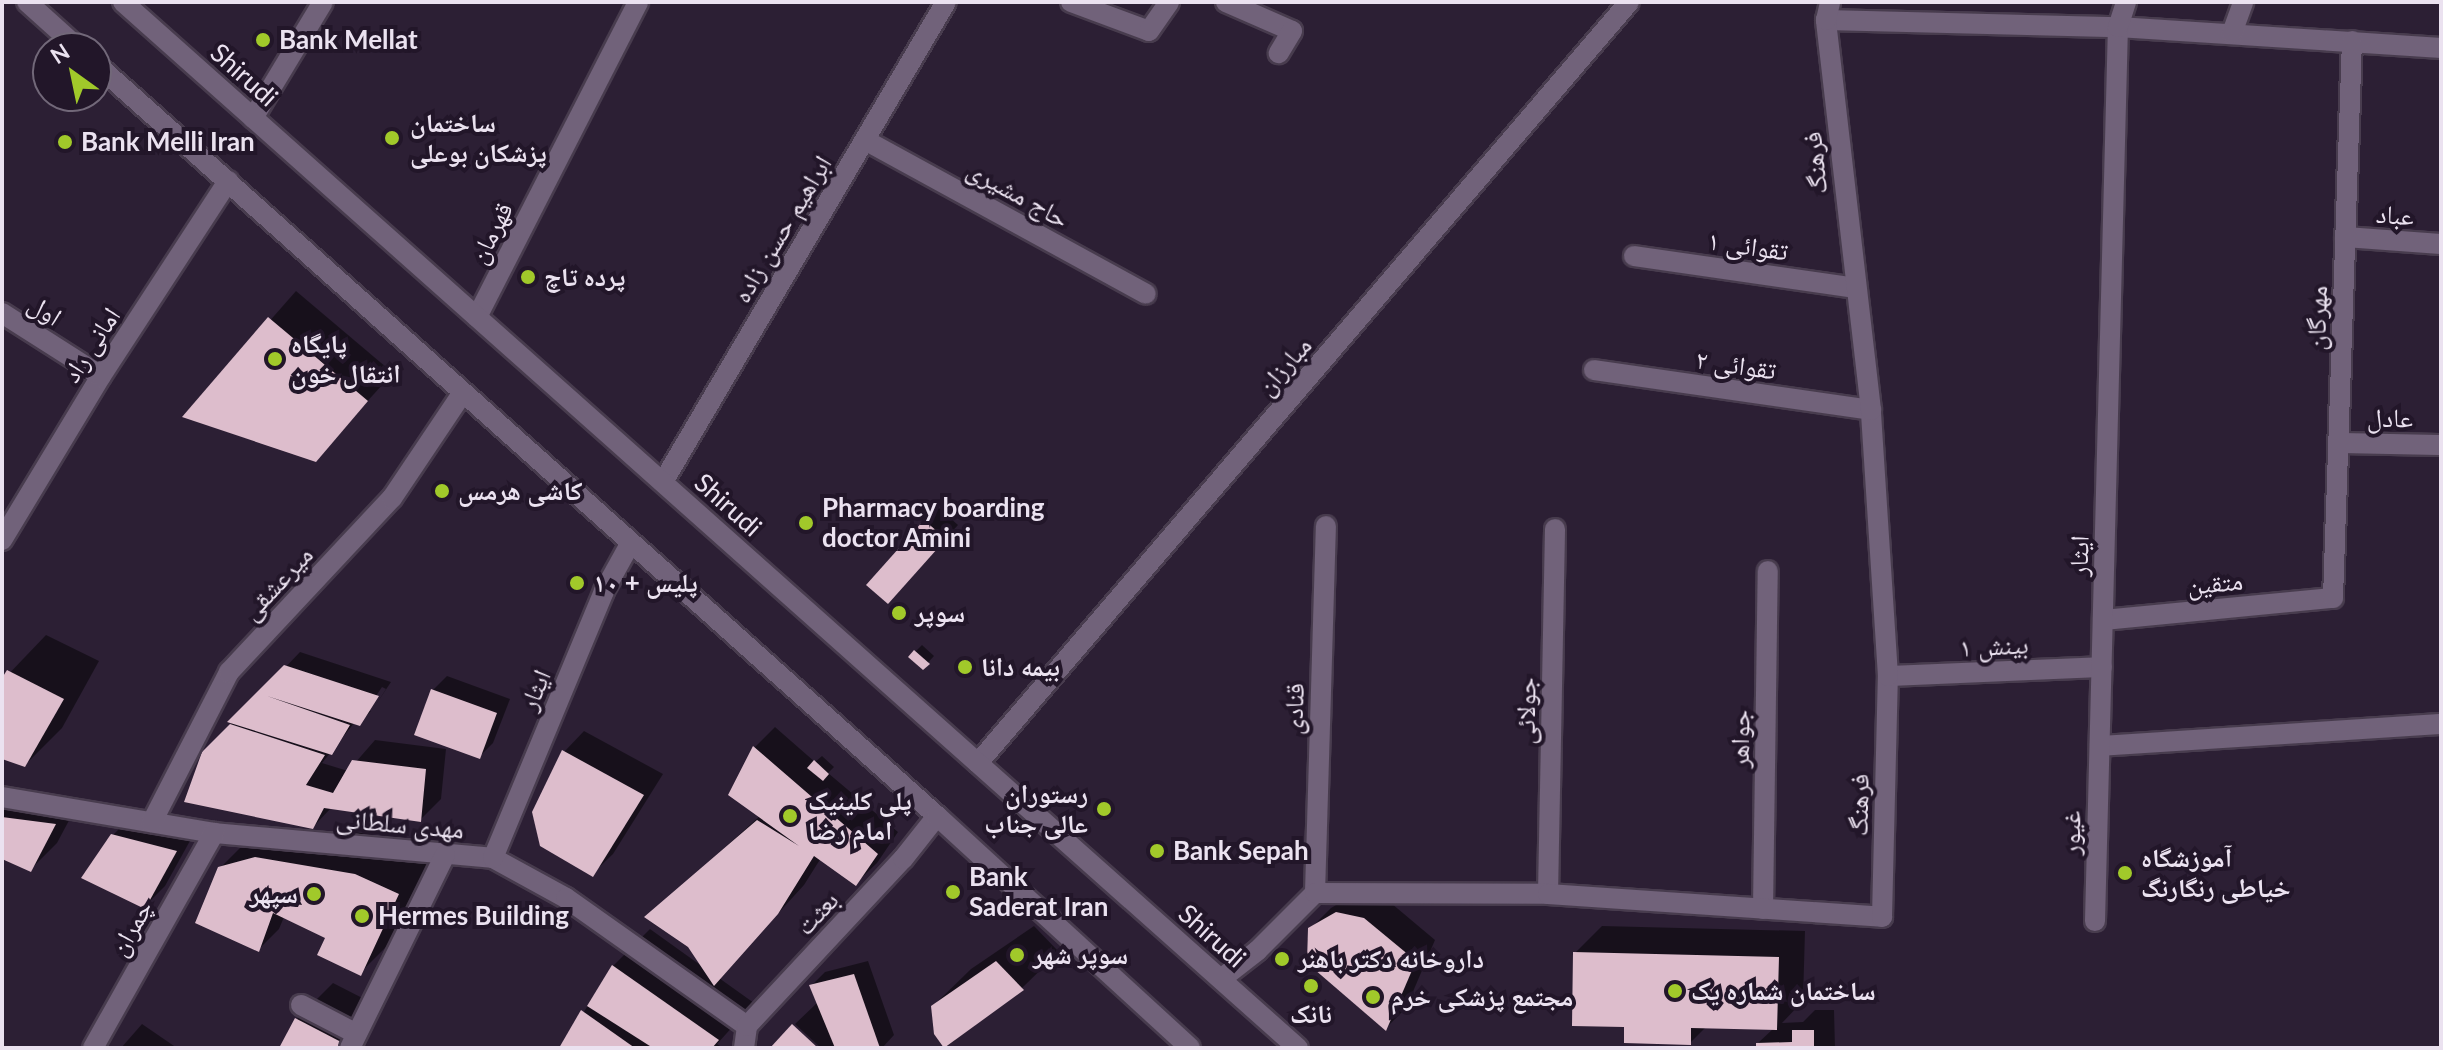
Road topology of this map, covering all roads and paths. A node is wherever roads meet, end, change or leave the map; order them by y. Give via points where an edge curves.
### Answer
1 (27, 2) edge
2 (123, 2) edge
3 (323, 2) edge
4 (638, 2) edge
5 (946, 2) edge
6 (1071, 2) edge
7 (1169, 2) edge
8 (1226, 2) edge
9 (1629, 2) edge
10 (2126, 2) edge
11 (2243, 2) edge
12 (1828, 11) edge
13 (2118, 27) junction
14 (60, 32) edge
15 (2232, 33) junction
16 (2352, 41) junction
17 (2441, 48) edge
18 (1279, 53) dead end
19 (112, 78) edge
20 (253, 118) junction
21 (865, 140) junction
22 (228, 181) junction
23 (2345, 237) junction
24 (2441, 244) edge
25 (1634, 256) dead end
26 (1855, 288) junction
27 (1146, 294) dead end
28 (2, 313) edge
29 (477, 317) junction
30 (1594, 370) dead end
31 (101, 376) junction
32 (462, 394) junction
33 (1871, 410) junction
34 (2339, 443) junction
35 (2441, 445) edge
36 (663, 482) junction
37 (1326, 526) dead end
38 (1555, 529) dead end
39 (2, 540) edge
40 (630, 544) junction
41 (1768, 571) dead end
42 (2333, 598) joint
43 (2103, 620) junction
44 (2102, 667) junction
45 (1888, 676) junction
46 (2441, 724) edge
47 (2100, 746) junction
48 (978, 763) junction
49 (2, 797) edge
50 (937, 816) junction
51 (152, 822) junction
52 (214, 833) junction
53 (445, 855) junction
54 (493, 858) junction
55 (1315, 893) junction
56 (1548, 894) junction
57 (1763, 909) junction
58 (2095, 921) dead end
59 (1221, 979) junction
60 (301, 1005) dead end
61 (747, 1026) junction
62 (352, 1040) edge
63 (93, 1048) edge
64 (744, 1048) edge
65 (1190, 1048) edge
66 (1298, 1048) edge

1 - 14 street
2 - 20 street, Shirudi
3 - 20 street
4 - 29 street, قهرمان
5 - 21 street, ابراهیم حسن زاده
6 - 7 street via 1149,31
8 - 18 street via 1292,31
9 - 48 street, مبارزان
10 - 13 street, ایثار
11 - 15 street
12 - 13 street
12 - 26 street, فرهنگ
13 - 15 street
13 - 43 street, ایثار
15 - 16 street
16 - 17 street
16 - 23 street, مهرگان
19 - 22 street
20 - 29 street, Shirudi
21 - 27 street, حاج مشیری
21 - 36 street, ابراهیم حسن زاده
22 - 31 street, امانی راد
22 - 32 street
23 - 24 street, عباد
23 - 34 street, مهرگان
25 - 26 street, تقوائی ۱
26 - 33 street, فرهنگ
28 - 31 street, اول
29 - 36 street, Shirudi
30 - 33 street, تقوائی ۲
31 - 39 street, امانی راد
32 - 40 street
32 - 51 street, میرعشقی via 392,498 229,672
33 - 45 street, فرهنگ
34 - 35 street, عادل
34 - 42 street, مهرگان
36 - 48 street, Shirudi
37 - 55 street, قنادی
38 - 56 street, جولائی
40 - 50 street
40 - 54 street, ایثار via 604,591
41 - 57 street, جواهر
42 - 43 street, متقین
43 - 44 street, ایثار
44 - 45 street, بینش ۱
44 - 47 street, ایثار
45 - 57 street, فرهنگ via 1882,917
46 - 47 street
47 - 58 street, غیور
48 - 59 street, Shirudi
49 - 51 street, مهدی سلطانی
50 - 61 street, بعثت
50 - 65 street
51 - 52 street, مهدی سلطانی
52 - 53 street, مهدی سلطانی
52 - 63 street, چمران
53 - 54 street, مهدی سلطانی
53 - 62 street
54 - 61 street, مهدی سلطانی via 566,898
55 - 56 street, فرهنگ
55 - 59 street
56 - 57 street, فرهنگ
59 - 66 street, Shirudi
60 - 62 street
61 - 64 street

